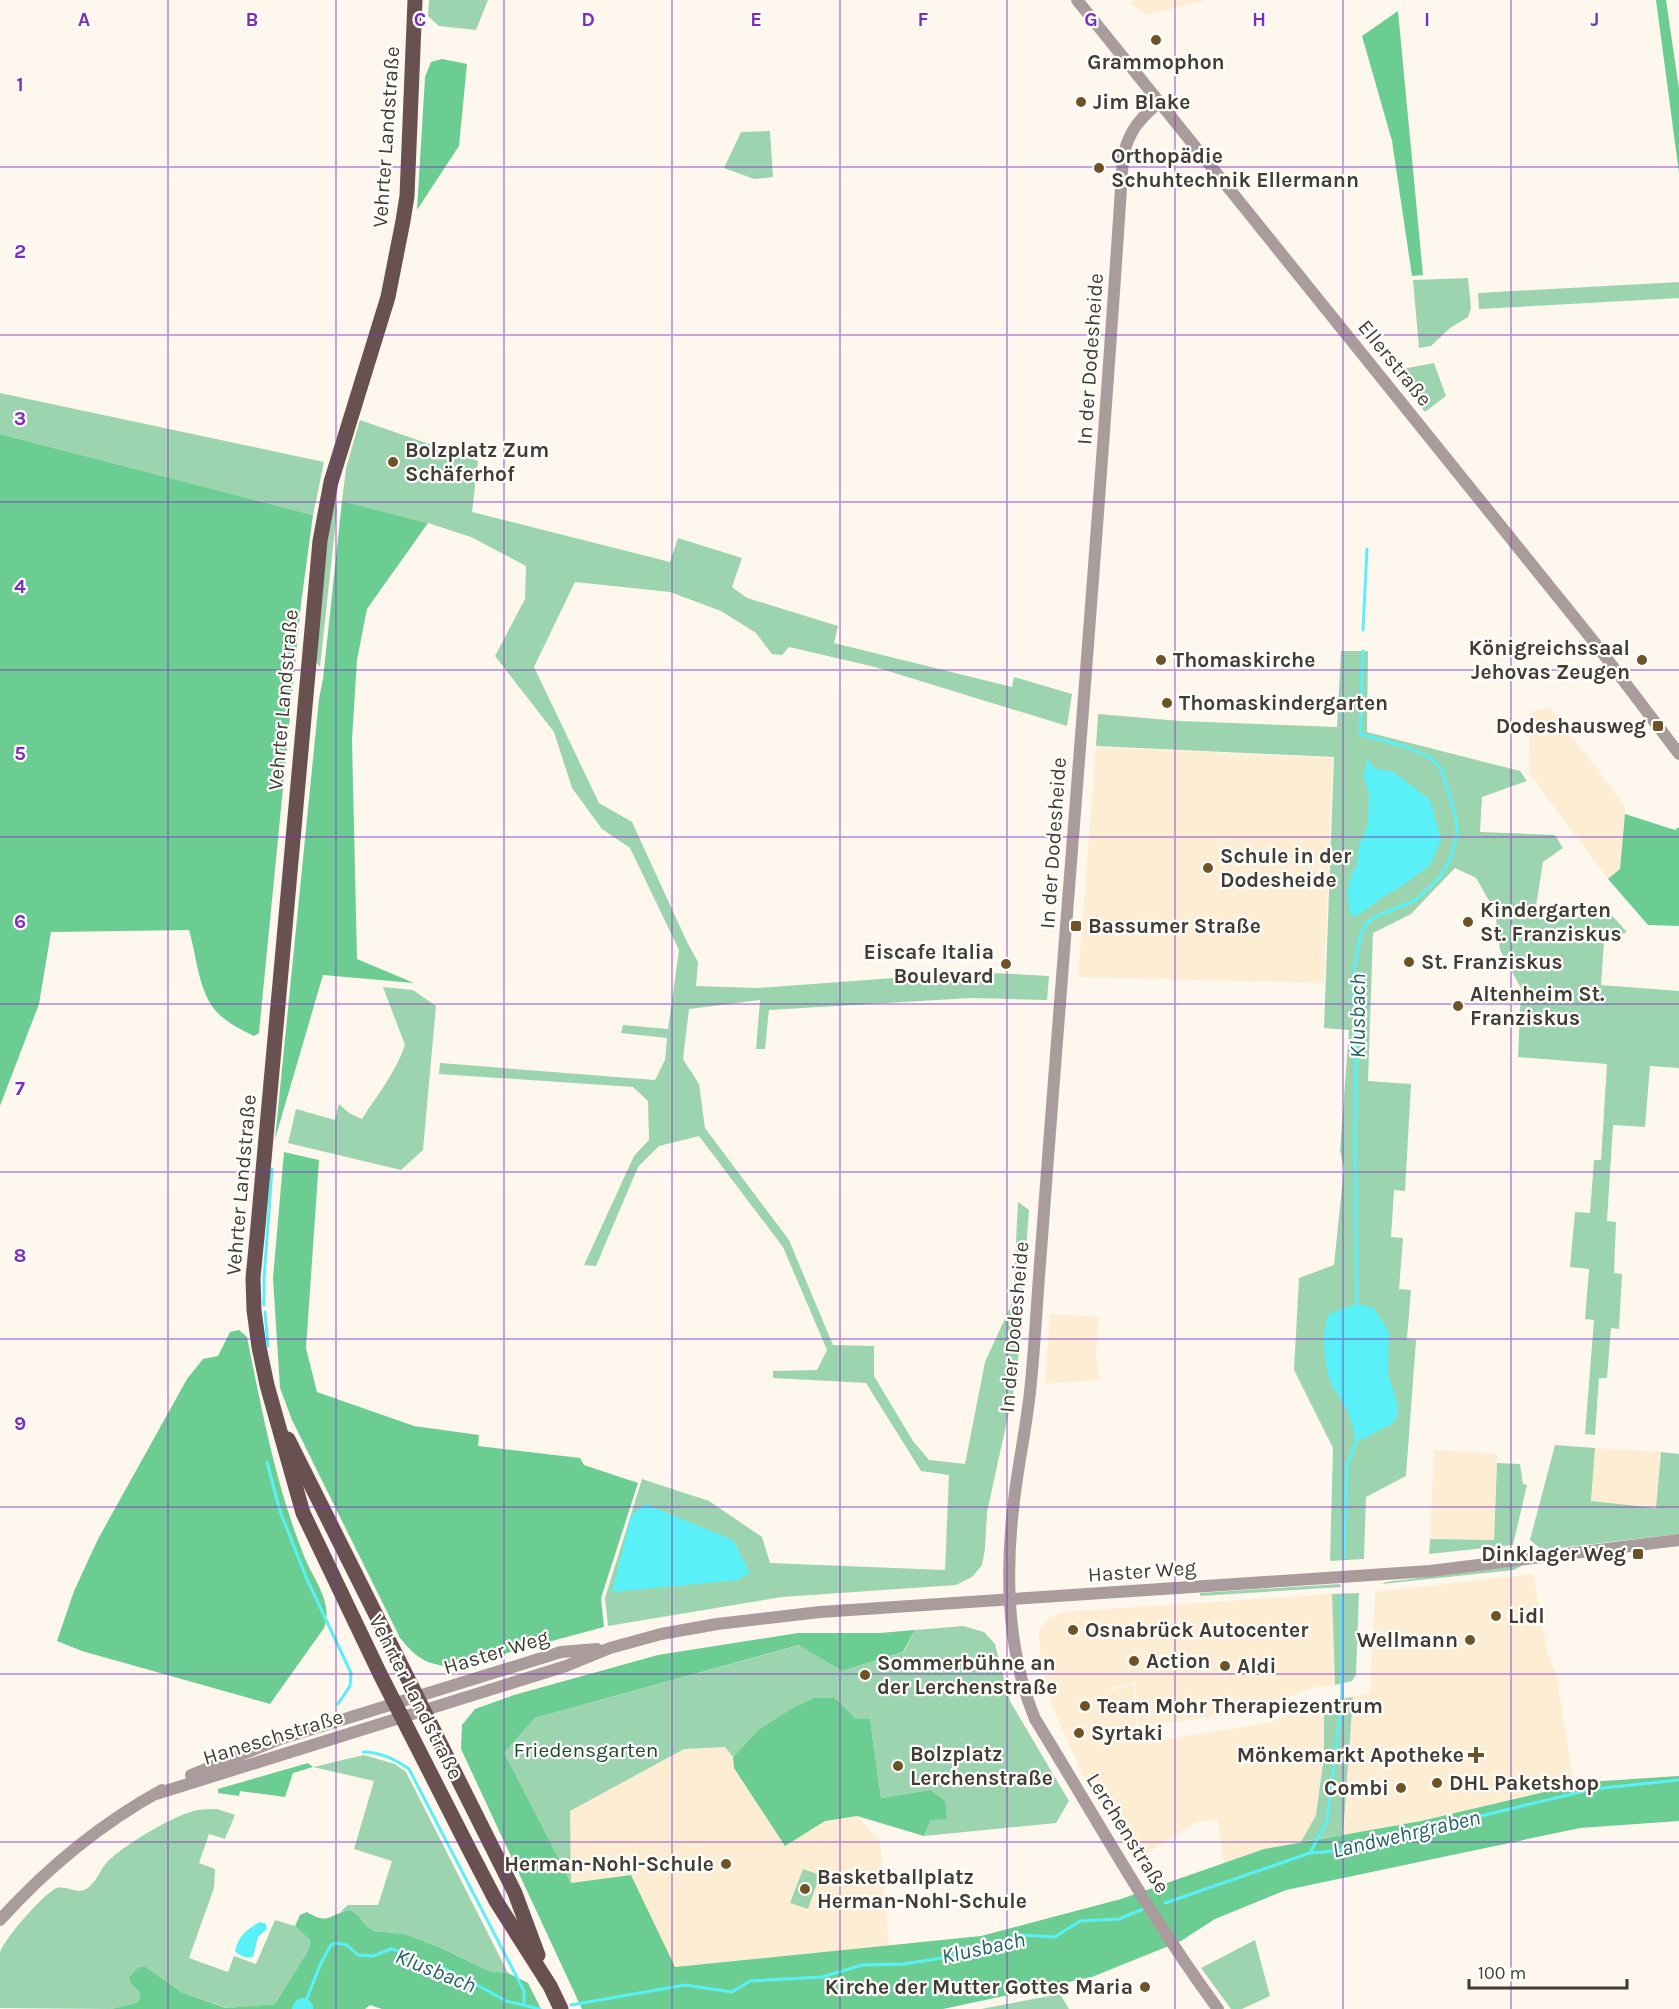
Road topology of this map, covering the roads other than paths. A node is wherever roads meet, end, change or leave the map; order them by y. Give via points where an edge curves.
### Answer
1 (415, 0) edge
2 (1077, 0) edge
3 (1159, 102) junction
4 (1679, 753) edge
5 (274, 1413) junction
6 (1679, 1540) edge
7 (1010, 1600) junction
8 (610, 1648) junction
9 (416, 1697) junction
10 (395, 1703) junction
11 (423, 1711) junction
12 (403, 1718) junction
13 (156, 1794) junction
14 (0, 1920) edge
15 (550, 1986) junction
16 (561, 2009) edge
17 (1218, 2009) edge

1 - 5 main road, Vehrter Landstraße via 404,221 388,297 331,482 314,590 253,1278 259,1347
2 - 3 street, Ellerstraße
3 - 4 street, Ellerstraße
3 - 7 street, In der Dodesheide via 1131,131 1123,157 1030,1390 1013,1503
5 - 9 main road, Vehrter Landstraße
5 - 10 main road, Vehrter Landstraße via 303,1513
6 - 7 street, Haster Weg via 1430,1571
7 - 8 street, Haster Weg via 854,1609 717,1624
7 - 17 street, Lerchenstraße via 1012,1633 1025,1695 1035,1719 1178,1952
8 - 9 street, Haster Weg via 561,1652
8 - 11 street, Haster Weg via 566,1666
9 - 10 street, Haster Weg
9 - 11 main road, Vehrter Landstraße
10 - 12 main road, Vehrter Landstraße
10 - 13 street, Haneschstraße via 280,1739 192,1774
11 - 12 street, Haster Weg
11 - 15 main road, Vehrter Landstraße via 515,1893
12 - 13 street, Haneschstraße
12 - 15 main road, Vehrter Landstraße via 496,1901
13 - 14 street, Haneschstraße via 102,1827 55,1864
15 - 16 main road, Vehrter Landstraße

